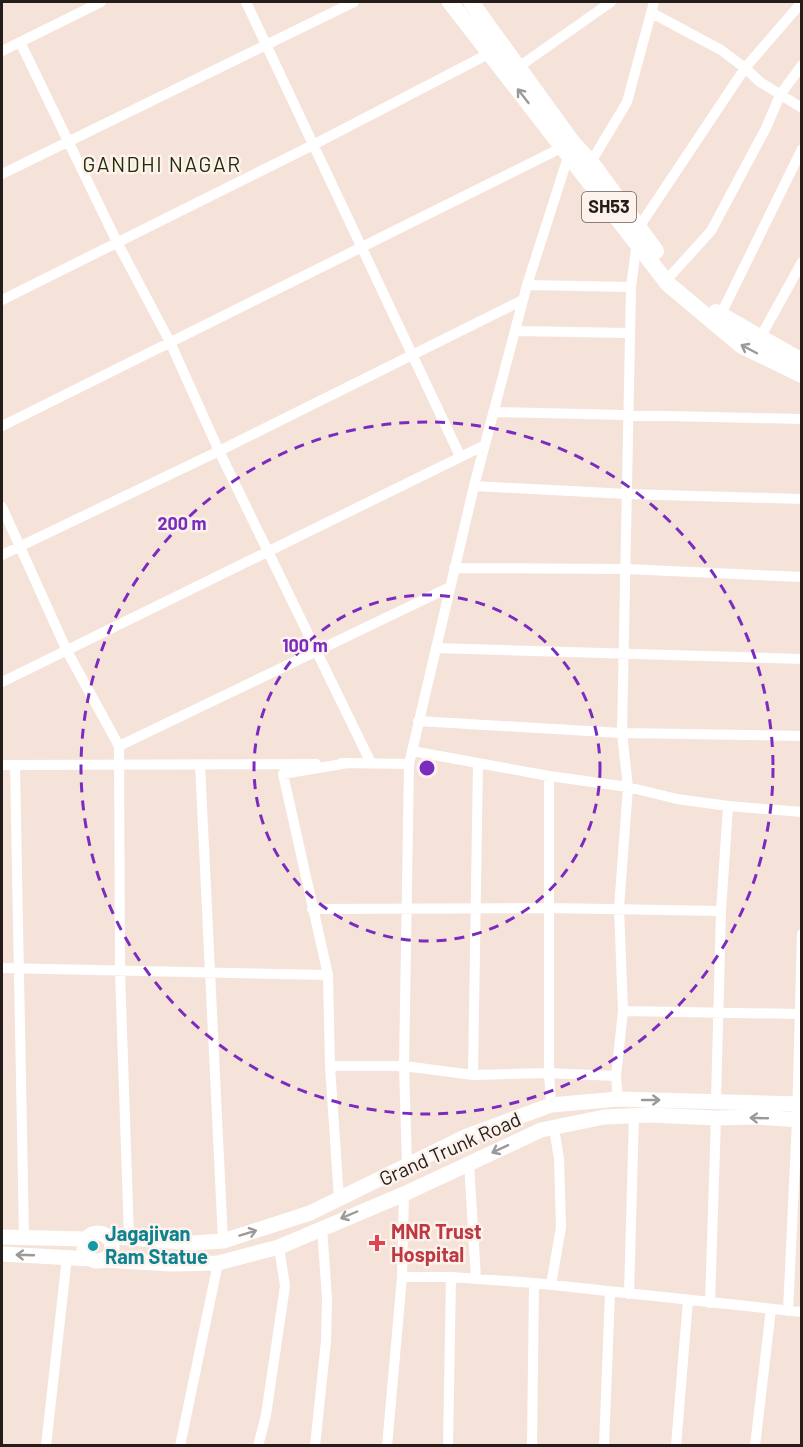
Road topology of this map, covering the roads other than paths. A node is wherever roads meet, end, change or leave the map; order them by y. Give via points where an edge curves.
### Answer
1 (101, 2) edge
2 (246, 2) edge
3 (354, 2) edge
4 (450, 2) edge
5 (611, 2) edge
6 (654, 2) edge
7 (801, 3) edge
8 (477, 4) edge
9 (652, 13) junction
10 (20, 42) junction
11 (266, 44) junction
12 (497, 49) junction
13 (2, 51) edge
14 (801, 64) edge
15 (519, 66) junction
16 (745, 68) junction
17 (780, 95) junction
18 (801, 108) edge
19 (68, 141) junction
20 (313, 145) junction
21 (568, 148) junction
22 (801, 149) edge
23 (591, 162) junction
24 (2, 174) edge
25 (638, 235) junction
26 (118, 243) junction
27 (362, 247) junction
28 (801, 262) edge
29 (672, 274) junction
30 (527, 285) junction
31 (631, 287) junction
32 (2, 300) edge
33 (523, 300) junction
34 (720, 316) junction
35 (515, 330) junction
36 (630, 333) junction
37 (760, 338) junction
38 (170, 342) junction
39 (412, 355) junction
40 (801, 361) edge
41 (801, 375) edge
42 (494, 412) junction
43 (628, 415) junction
44 (801, 419) edge
45 (2, 426) edge
46 (485, 445) junction
47 (219, 451) junction
48 (460, 456) junction
49 (474, 486) junction
50 (627, 494) junction
51 (801, 499) edge
52 (2, 507) edge
53 (20, 546) junction
54 (268, 551) junction
55 (2, 555) edge
56 (454, 568) junction
57 (625, 569) junction
58 (801, 577) edge
59 (450, 587) junction
60 (436, 648) junction
61 (67, 651) junction
62 (316, 651) junction
63 (624, 653) junction
64 (801, 660) edge
65 (2, 682) edge
66 (418, 722) junction
67 (622, 733) junction
68 (801, 736) edge
69 (119, 746) junction
70 (412, 751) junction
71 (371, 763) junction
72 (478, 763) junction
73 (119, 764) junction
74 (200, 764) junction
75 (348, 764) junction
76 (409, 764) junction
77 (2, 765) edge
78 (15, 765) junction
79 (549, 776) junction
80 (628, 787) junction
81 (728, 807) junction
82 (801, 812) edge
83 (407, 908) junction
84 (476, 908) junction
85 (549, 908) junction
86 (619, 908) junction
87 (312, 909) junction
88 (721, 911) junction
89 (801, 934) edge
90 (2, 968) edge
91 (19, 969) junction
92 (120, 971) junction
93 (210, 973) junction
94 (328, 975) junction
95 (623, 1011) junction
96 (720, 1013) junction
97 (799, 1014) junction
98 (330, 1066) junction
99 (404, 1066) junction
100 (549, 1073) junction
101 (473, 1075) junction
102 (616, 1076) junction
103 (618, 1099) junction
104 (716, 1100) junction
105 (799, 1103) edge
106 (551, 1105) junction
107 (634, 1116) junction
108 (716, 1118) junction
109 (799, 1120) edge
110 (554, 1128) junction
111 (469, 1163) junction
112 (407, 1167) junction
113 (404, 1194) junction
114 (339, 1199) junction
115 (322, 1227) junction
116 (107, 1236) junction
117 (2, 1237) edge
118 (24, 1238) junction
119 (129, 1238) junction
120 (87, 1239) junction
121 (224, 1241) junction
122 (279, 1247) junction
123 (2, 1254) edge
124 (67, 1257) junction
125 (98, 1259) junction
126 (218, 1263) junction
127 (402, 1277) junction
128 (451, 1277) junction
129 (476, 1278) junction
130 (534, 1283) junction
131 (551, 1285) junction
132 (610, 1292) junction
133 (629, 1294) junction
134 (687, 1300) junction
135 (710, 1303) junction
136 (771, 1309) junction
137 (788, 1311) junction
138 (801, 1312) edge
139 (46, 1446) edge
140 (180, 1446) edge
141 (258, 1446) edge
142 (315, 1446) edge
143 (387, 1446) edge
144 (448, 1446) edge
145 (532, 1446) edge
146 (604, 1446) edge
147 (676, 1446) edge
148 (755, 1446) edge

1 - 10 street
2 - 11 street
3 - 11 street
4 - 12 main road, SH53
5 - 15 street
6 - 9 street
7 - 16 street
8 - 12 main road, SH53
9 - 16 street via 721,50
9 - 23 street via 627,102
10 - 13 street
10 - 19 street
11 - 19 street
11 - 20 street
12 - 15 main road, SH53
12 - 20 street
21 -> 12 main road, SH53
14 - 17 street
15 - 21 main road, SH53
16 - 17 street
16 - 25 street
17 - 18 street
17 - 29 street via 711,231
19 - 24 street
19 - 26 street
20 - 26 street
20 - 27 street
21 - 23 main road, SH53
21 - 25 main road, SH53
21 - 27 street
21 - 30 street
22 - 34 street
23 - 25 main road, SH53
25 - 29 main road, SH53
25 - 31 street
41 -> 25 main road, SH53 via 742,346 668,284
26 - 32 street
26 - 38 street
27 - 38 street
27 - 39 street
28 - 37 street
29 - 34 main road, SH53
30 - 31 street
30 - 33 street
31 - 36 street
33 - 35 street
33 - 39 street
34 - 37 main road, SH53
35 - 36 street
35 - 42 street
36 - 43 street
37 - 40 main road, SH53
38 - 45 street
38 - 47 street
39 - 47 street
39 - 48 street
42 - 43 street
42 - 46 street
43 - 44 street
43 - 50 street
46 - 48 street
46 - 49 street
47 - 53 street
47 - 54 street
48 - 54 street
49 - 50 street
49 - 56 street
50 - 51 street
50 - 57 street
52 - 53 street
53 - 55 street
53 - 61 street
54 - 61 street
54 - 62 street
56 - 57 street
56 - 59 street
57 - 58 street
57 - 63 street
59 - 60 street
59 - 62 street
60 - 63 street
60 - 66 street
61 - 65 street
61 - 69 street
62 - 69 street
62 - 71 street
63 - 64 street
63 - 67 street
66 - 67 street
66 - 70 street
67 - 68 street
67 - 80 street
69 - 73 street
70 - 72 street
70 - 76 street
71 - 75 street
71 - 76 street
72 - 79 street
72 - 84 street
73 - 74 street
73 - 78 street
73 - 92 street
74 - 75 street
74 - 93 street
75 - 87 street via 283,774
76 - 83 street
77 - 78 street
78 - 91 street
79 - 80 street
79 - 85 street
80 - 81 street
80 - 86 street
81 - 82 street
81 - 88 street
83 - 84 street
83 - 87 street
83 - 99 street
84 - 85 street
84 - 101 street
85 - 86 street
85 - 100 street
86 - 88 street
86 - 95 street
87 - 94 street
88 - 96 street
89 - 97 street
90 - 91 street
91 - 92 street
91 - 118 street
92 - 93 street
92 - 119 street
93 - 94 street
93 - 121 street
94 - 98 street
95 - 96 street
95 - 102 street
96 - 97 street
96 - 104 street
97 - 105 street
98 - 99 street
98 - 114 street
99 - 101 street
99 - 112 street
100 - 101 street
100 - 102 street
100 - 106 street
102 - 103 street
103 -> 104 main road, Grand Trunk Road
103 - 106 main road, Grand Trunk Road
104 - 105 main road, Grand Trunk Road
105 - 109 street
106 - 112 main road, Grand Trunk Road via 467,1136
107 - 108 main road
107 - 110 main road via 604,1117
107 - 133 street
109 -> 108 main road
108 - 135 street
109 - 137 street
110 -> 111 main road via 541,1130
110 - 131 street via 560,1159 561,1227
111 - 113 main road
111 - 129 street
112 - 114 main road, Grand Trunk Road
113 -> 115 main road
113 - 127 street
121 -> 114 main road, Grand Trunk Road via 310,1214
115 - 122 main road
115 - 142 street via 326,1341
116 - 119 main road, Grand Trunk Road
116 - 120 main road via 94,1233
116 - 125 main road via 112,1248 108,1257
117 - 118 main road
118 - 120 main road
119 - 121 main road, Grand Trunk Road
120 - 125 main road via 85,1252
122 - 126 main road
122 - 141 street via 285,1286
124 -> 123 main road
124 - 125 main road
124 - 139 street
125 - 126 main road
126 - 140 street
127 - 128 street
127 - 143 street
128 - 129 street
128 - 144 street
129 - 130 street
130 - 131 street
130 - 145 street
131 - 132 street
132 - 133 street
132 - 146 street
133 - 134 street
134 - 135 street
134 - 147 street
135 - 136 street
136 - 137 street
136 - 148 street
137 - 138 street

